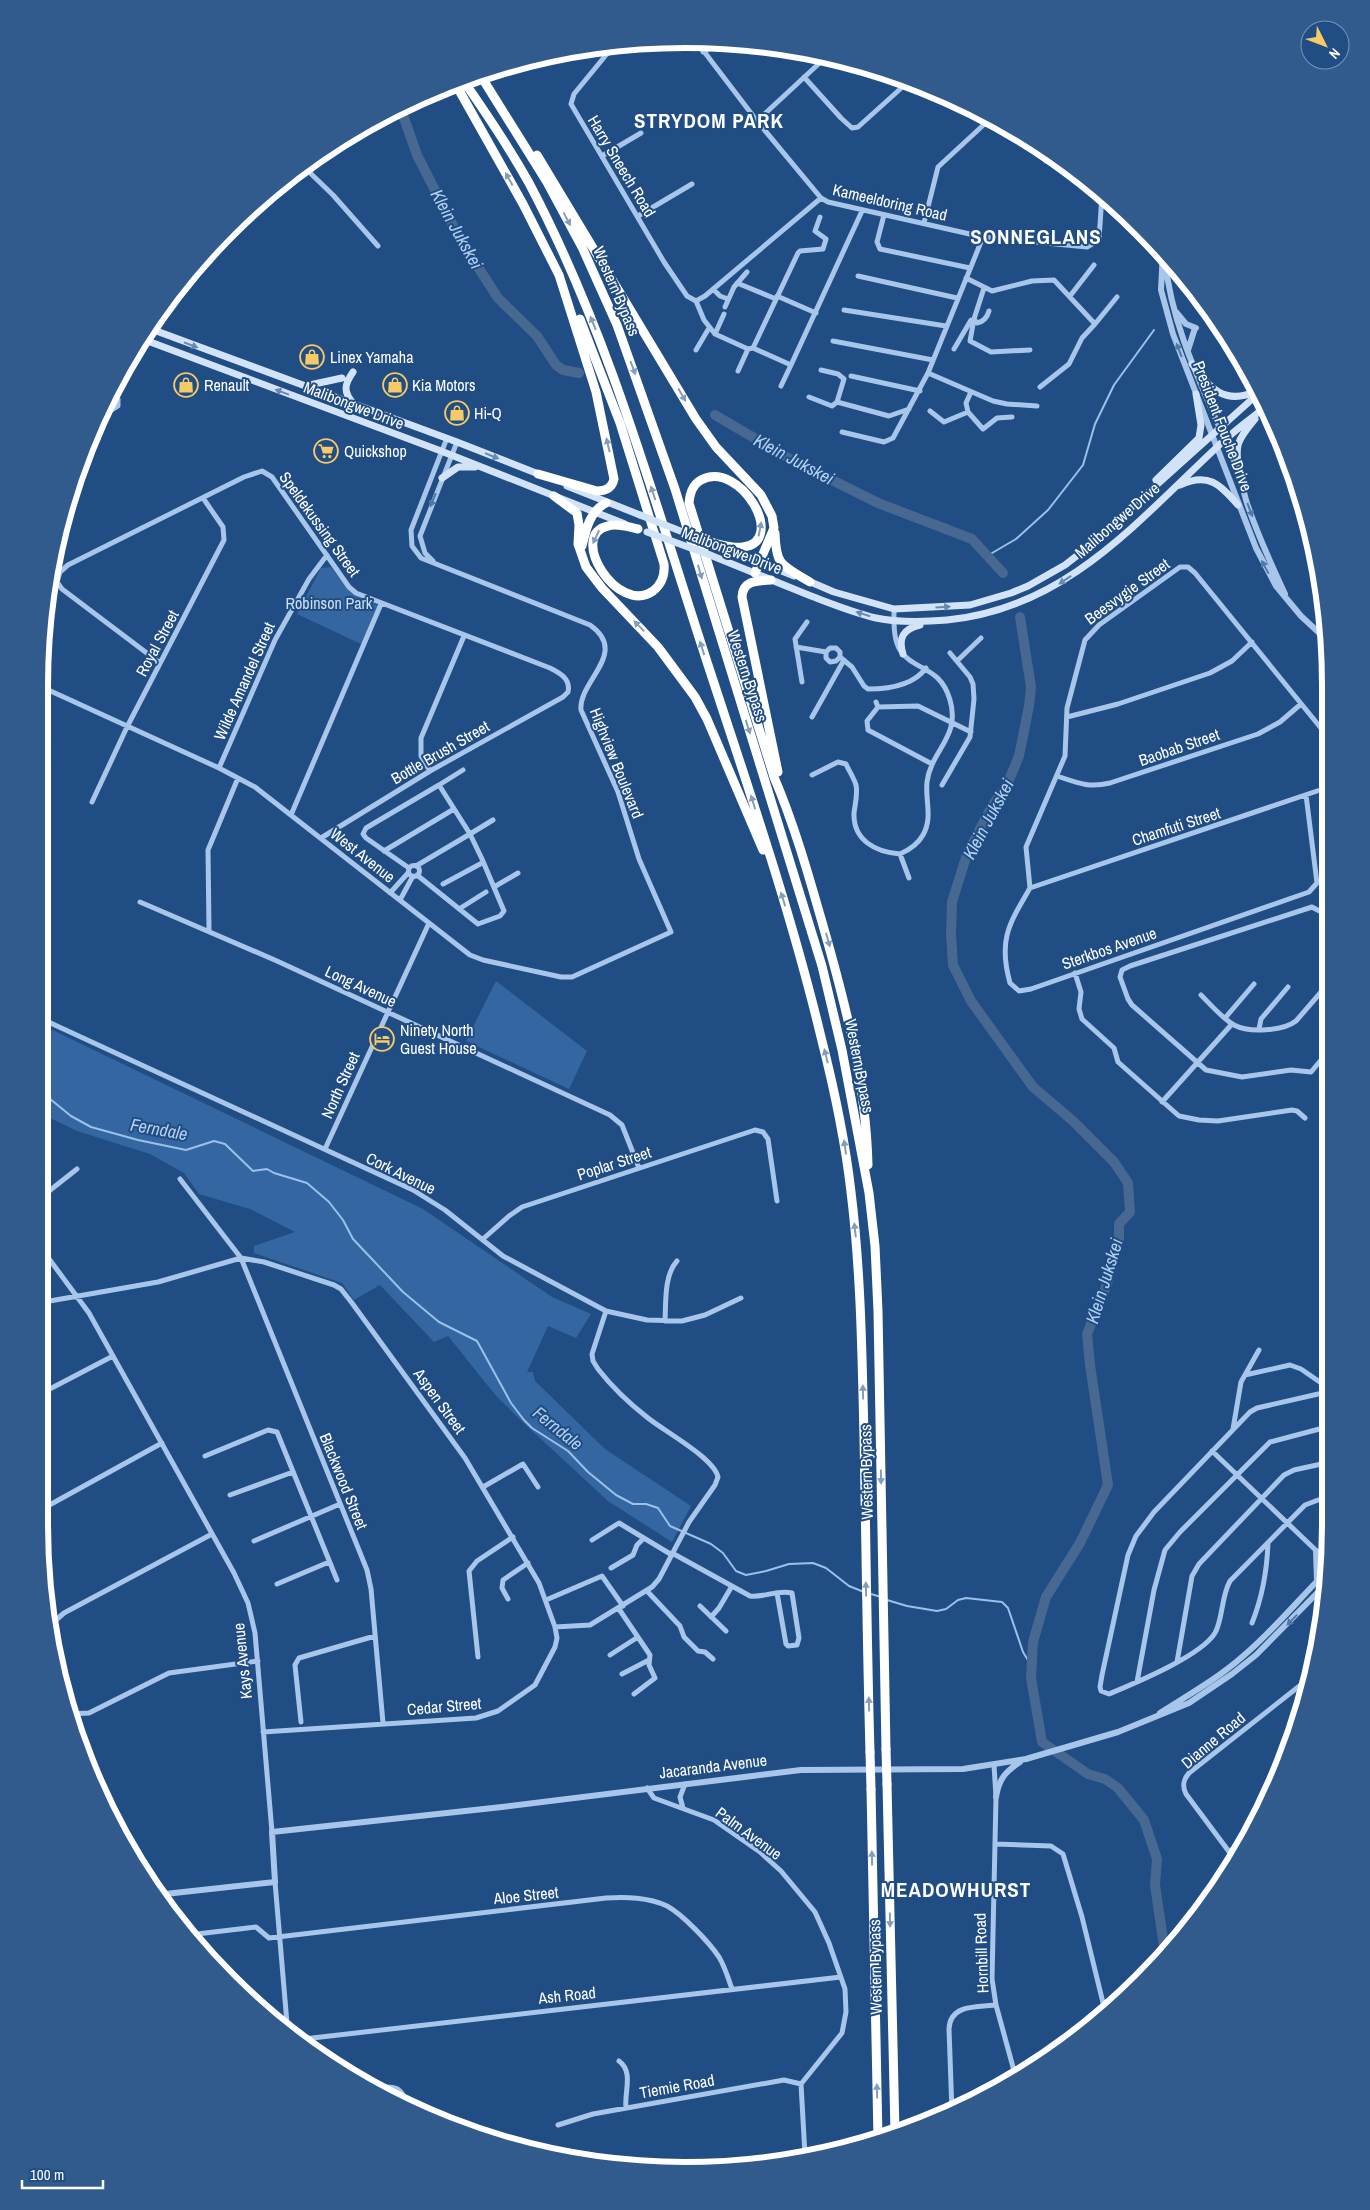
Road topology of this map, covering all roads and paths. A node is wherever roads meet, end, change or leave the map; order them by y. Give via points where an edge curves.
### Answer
1 (701, 48) edge
2 (710, 49) edge
3 (609, 52) edge
4 (704, 52) junction
5 (819, 62) edge
6 (804, 77) junction
7 (485, 79) edge
8 (485, 80) edge
9 (467, 86) edge
10 (903, 86) edge
11 (459, 89) edge
12 (756, 121) junction
13 (986, 123) edge
14 (641, 132) dead end
15 (602, 156) junction
16 (308, 171) edge
17 (692, 184) dead end
18 (821, 198) junction
19 (1101, 203) edge
20 (862, 211) junction
21 (884, 215) junction
22 (638, 216) junction
23 (820, 217) dead end
24 (924, 223) junction
25 (983, 237) junction
26 (378, 246) dead end
27 (1163, 264) edge
28 (1094, 265) dead end
29 (1165, 267) edge
30 (970, 268) junction
31 (747, 272) dead end
32 (559, 275) junction
33 (858, 276) dead end
34 (966, 278) junction
35 (737, 283) junction
36 (984, 288) junction
37 (713, 289) junction
38 (1070, 296) junction
39 (1117, 297) dead end
40 (776, 298) junction
41 (957, 298) junction
42 (728, 299) junction
43 (696, 301) junction
44 (1172, 306) junction
45 (725, 307) dead end
46 (844, 310) dead end
47 (989, 312) dead end
48 (816, 313) junction
49 (724, 314) dead end
50 (974, 319) junction
51 (1095, 324) junction
52 (946, 326) junction
53 (709, 328) junction
54 (155, 331) edge
55 (715, 334) junction
56 (149, 341) edge
57 (833, 341) dead end
58 (750, 349) junction
59 (954, 349) dead end
60 (696, 350) dead end
61 (1030, 350) dead end
62 (1188, 350) junction
63 (933, 360) junction
64 (1192, 364) junction
65 (791, 365) junction
66 (821, 370) dead end
67 (738, 371) dead end
68 (353, 372) dead end
69 (928, 373) junction
70 (851, 376) dead end
71 (342, 378) dead end
72 (302, 386) junction
73 (781, 386) dead end
74 (1040, 387) dead end
75 (920, 391) junction
76 (970, 392) junction
77 (1252, 393) edge
78 (1196, 394) junction
79 (1253, 396) edge
80 (809, 397) dead end
81 (116, 398) edge
82 (837, 402) junction
83 (356, 406) junction
84 (1038, 406) dead end
85 (909, 409) junction
86 (1260, 411) edge
87 (109, 412) edge
88 (930, 412) dead end
89 (968, 412) junction
90 (1261, 412) edge
91 (1012, 417) dead end
92 (1218, 428) junction
93 (842, 432) dead end
94 (1212, 435) junction
95 (447, 438) junction
96 (1225, 440) junction
97 (457, 442) junction
98 (1217, 447) junction
99 (441, 451) junction
100 (452, 455) junction
101 (483, 468) junction
102 (538, 474) junction
103 (1240, 476) junction
104 (442, 478) junction
105 (1175, 488) junction
106 (554, 496) junction
107 (203, 498) junction
108 (606, 503) junction
109 (1135, 505) junction
110 (1238, 505) junction
111 (594, 512) junction
112 (774, 528) junction
113 (642, 530) junction
114 (704, 540) junction
115 (581, 553) junction
116 (327, 555) junction
117 (433, 562) junction
118 (760, 563) junction
119 (755, 573) junction
120 (771, 580) junction
121 (810, 582) junction
122 (1289, 601) junction
123 (382, 604) junction
124 (894, 609) junction
125 (894, 621) junction
126 (935, 621) junction
127 (808, 622) dead end
128 (1320, 635) edge
129 (464, 636) junction
130 (981, 638) dead end
131 (1252, 642) junction
132 (796, 647) junction
133 (826, 652) junction
134 (903, 654) junction
135 (950, 654) dead end
136 (842, 659) junction
137 (957, 661) junction
138 (160, 663) junction
139 (926, 668) junction
140 (802, 682) dead end
141 (570, 687) joint
142 (48, 690) edge
143 (1301, 704) junction
144 (812, 717) dead end
145 (1067, 717) junction
146 (952, 724) junction
147 (127, 727) junction
148 (1322, 729) edge
149 (971, 732) junction
150 (932, 764) junction
151 (218, 768) junction
152 (463, 770) dead end
153 (430, 772) junction
154 (812, 775) dead end
155 (1057, 776) junction
156 (238, 778) junction
157 (439, 785) junction
158 (942, 785) dead end
159 (1322, 789) edge
160 (1306, 795) junction
161 (92, 802) dead end
162 (785, 804) junction
163 (454, 809) junction
164 (291, 815) junction
165 (493, 820) dead end
166 (470, 834) junction
167 (321, 838) junction
168 (384, 851) junction
169 (900, 854) junction
170 (482, 863) junction
171 (416, 866) junction
172 (408, 870) junction
173 (518, 873) dead end
174 (415, 876) junction
175 (909, 878) dead end
176 (778, 882) junction
177 (443, 884) dead end
178 (494, 887) junction
179 (1030, 888) junction
180 (390, 892) junction
181 (486, 892) dead end
182 (400, 900) junction
183 (140, 902) dead end
184 (459, 909) junction
185 (1322, 910) edge
186 (429, 923) junction
187 (209, 930) junction
188 (671, 932) joint
189 (1075, 973) junction
190 (1254, 984) dead end
191 (1288, 987) dead end
192 (1322, 990) edge
193 (1201, 996) dead end
194 (387, 1012) junction
195 (1225, 1018) junction
196 (48, 1022) edge
197 (1232, 1024) junction
198 (1259, 1029) junction
199 (1322, 1059) edge
200 (1197, 1064) junction
201 (1162, 1102) junction
202 (1305, 1118) dead end
203 (325, 1149) junction
204 (639, 1168) junction
205 (77, 1169) dead end
206 (180, 1179) dead end
207 (48, 1191) edge
208 (869, 1193) junction
209 (777, 1201) dead end
210 (482, 1239) junction
211 (48, 1257) edge
212 (241, 1258) junction
213 (677, 1261) dead end
214 (79, 1297) junction
215 (741, 1298) dead end
216 (48, 1301) edge
217 (606, 1312) junction
218 (665, 1321) junction
219 (1259, 1350) dead end
220 (113, 1356) junction
221 (1245, 1374) junction
222 (1322, 1384) edge
223 (48, 1390) edge
224 (1322, 1393) edge
225 (1322, 1428) edge
226 (1233, 1429) junction
227 (162, 1443) junction
228 (1212, 1451) junction
229 (205, 1456) dead end
230 (1322, 1464) edge
231 (293, 1472) junction
232 (1237, 1475) junction
233 (483, 1487) junction
234 (538, 1488) dead end
235 (230, 1495) dead end
236 (1261, 1499) junction
237 (1322, 1499) edge
238 (340, 1504) junction
239 (48, 1506) edge
240 (311, 1517) junction
241 (1287, 1523) junction
242 (212, 1534) junction
243 (512, 1537) junction
244 (644, 1538) junction
245 (592, 1540) dead end
246 (254, 1541) dead end
247 (1268, 1542) junction
248 (1317, 1552) junction
249 (1321, 1552) edge
250 (672, 1554) junction
251 (1321, 1556) edge
252 (329, 1562) junction
253 (528, 1563) junction
254 (611, 1568) dead end
255 (1320, 1578) edge
256 (337, 1580) dead end
257 (1317, 1581) junction
258 (277, 1584) dead end
259 (732, 1586) junction
260 (647, 1591) junction
261 (1319, 1592) edge
262 (777, 1593) junction
263 (508, 1599) dead end
264 (546, 1600) junction
265 (700, 1606) dead end
266 (621, 1607) junction
267 (711, 1617) junction
268 (55, 1622) edge
269 (1252, 1623) dead end
270 (555, 1627) junction
271 (726, 1631) dead end
272 (375, 1636) junction
273 (638, 1637) junction
274 (610, 1654) dead end
275 (478, 1657) dead end
276 (713, 1659) dead end
277 (649, 1660) junction
278 (258, 1661) junction
279 (1177, 1662) junction
280 (622, 1674) dead end
281 (1137, 1682) junction
282 (1302, 1684) edge
283 (634, 1694) dead end
284 (76, 1714) edge
285 (1153, 1718) junction
286 (301, 1722) dead end
287 (383, 1723) junction
288 (263, 1732) junction
289 (1026, 1759) junction
290 (994, 1765) junction
291 (685, 1784) junction
292 (647, 1788) junction
293 (996, 1797) junction
294 (683, 1808) junction
295 (272, 1832) junction
296 (995, 1844) junction
297 (1235, 1847) edge
298 (1230, 1851) joint
299 (275, 1882) junction
300 (166, 1894) edge
301 (197, 1934) dead end
302 (281, 1936) junction
303 (841, 1977) junction
304 (732, 1989) junction
305 (996, 2005) junction
306 (1104, 2005) edge
307 (287, 2023) edge
308 (308, 2039) edge
309 (619, 2061) dead end
310 (1014, 2071) edge
311 (801, 2084) junction
312 (385, 2087) edge
313 (404, 2097) edge
314 (952, 2104) edge
315 (626, 2108) junction
316 (558, 2125) dead end
317 (895, 2127) edge
318 (878, 2133) edge
319 (805, 2151) edge

1 - 4 street
2 - 4 street
3 - 15 street, Harry Sneech Road via 571,101
4 - 12 street
5 - 6 street
6 - 10 street via 840,118 854,128
6 - 12 street
7 -> 112 highway via 550,174 696,419 716,447 761,495 772,516
8 -> 208 highway, Western Bypass via 582,247 617,325 649,410 822,966 842,1050
176 -> 9 highway, Western Bypass via 643,464 594,326 527,181
32 -> 11 highway
12 - 18 street
13 - 24 street via 938,167
14 - 15 street
15 - 22 street, Harry Sneech Road
16 - 26 street
17 - 22 street
18 - 20 street, Kameeldoring Road
18 - 37 street
19 - 25 street, Kameeldoring Road via 1099,240 1088,247
20 - 21 street, Kameeldoring Road
20 - 48 street
21 - 24 street, Kameeldoring Road
21 - 30 street via 877,239 880,249
22 - 43 street, Harry Sneech Road via 676,280
23 - 40 street via 814,231 826,239 823,250 799,252
24 - 25 street, Kameeldoring Road
25 - 30 street
78 -> 27 street, President Fouche Drive via 1164,303
28 - 38 street
29 - 44 street, President Fouche Drive
30 - 34 street
31 - 35 street
102 -> 32 highway via 597,491 607,490 614,479 596,392
113 -> 32 highway via 605,526 596,534 592,548 597,563 609,579 622,591 640,596 659,586 664,564 620,423
33 - 41 street
34 - 36 street
34 - 41 street
35 - 40 street
35 - 42 street
36 - 38 street via 998,290 1048,280 1058,283
36 - 50 street
37 - 42 street
37 - 43 street
38 - 51 street
39 - 51 street
40 - 48 street
40 - 58 street
41 - 52 street
42 - 45 street
43 - 53 street, Harry Sneech Road
44 - 62 street, President Fouche Drive
44 - 62 street via 1186,324 1196,328
46 - 52 street
47 - 50 street via 980,322
48 - 65 street
49 - 55 street
50 - 59 street
50 - 61 street via 970,341 988,352
51 - 74 street via 1082,338 1069,364
52 - 63 street
53 - 55 street, Harry Sneech Road
53 - 60 street
54 -> 72 main road, Malibongwe Drive
55 - 58 street
99 -> 56 main road, Malibongwe Drive
57 - 63 street
58 - 65 street
58 - 67 street
62 - 64 street, President Fouche Drive
63 - 69 street
64 - 77 main road via 1220,394 1239,397
64 - 92 street, President Fouche Drive
65 - 73 street
66 - 82 street via 844,379
68 - 83 main road via 345,390
69 - 75 street
69 - 76 street
70 - 75 street
71 - 72 main road
72 - 83 main road, Malibongwe Drive
75 - 85 street
76 - 84 street via 1007,404
76 - 89 street via 966,403
78 - 94 street, President Fouche Drive
78 - 109 main road via 1201,425 1199,438 1160,475
79 - 92 main road, Malibongwe Drive
80 - 82 street via 832,406
81 - 87 street via 119,402
82 - 85 street via 889,416
83 - 95 main road, Malibongwe Drive
85 - 93 street via 890,440 884,442
86 - 96 main road, Malibongwe Drive
88 - 89 street via 944,422
89 - 91 street via 983,429 997,418
90 - 103 main road via 1239,439
92 - 94 main road, Malibongwe Drive
92 - 96 street, President Fouche Drive
94 - 98 street, President Fouche Drive
94 - 109 main road, Malibongwe Drive
95 - 97 main road, Malibongwe Drive
95 - 99 street, Highview Boulevard
96 - 98 main road, Malibongwe Drive
96 - 103 street, President Fouche Drive
97 - 100 street
97 -> 102 main road, Malibongwe Drive
98 - 105 main road, Malibongwe Drive
98 - 110 street, President Fouche Drive
99 - 100 main road, Malibongwe Drive
99 - 117 street, Highview Boulevard via 410,540 421,558
100 - 101 main road, Malibongwe Drive
100 - 104 street
101 - 104 main road via 458,467
101 - 106 main road, Malibongwe Drive
102 - 108 main road, Malibongwe Drive
103 -> 122 street, President Fouche Drive via 1248,506
104 -> 117 street via 420,536 425,553
105 - 110 main road via 1187,482 1208,480 1224,489
105 -> 126 main road, Malibongwe Drive via 1084,568 1056,586 1003,609
106 - 111 main road, Malibongwe Drive
106 - 115 highway via 577,513
107 - 116 street, Speldekussing Street via 244,477 258,472 267,473
107 - 138 street, Royal Street via 223,527 224,540
107 - 138 street, Speldekussing Street via 68,565 60,572 57,582
108 - 111 highway
108 - 114 main road, Malibongwe Drive, bridge
124 -> 109 main road, Malibongwe Drive via 970,605 1019,589 1065,565
122 -> 110 street, President Fouche Drive via 1263,564
111 - 113 main road, Malibongwe Drive
111 - 115 highway
112 - 118 highway
112 - 121 highway via 778,561
113 - 119 main road, Malibongwe Drive, bridge
114 - 118 main road, Malibongwe Drive
114 -> 162 highway via 746,547 754,543 762,529 750,499 736,485 719,476 697,482 689,503
176 -> 115 highway via 695,697 658,647 593,577
116 - 123 street, Speldekussing Street via 349,587
116 - 151 street, Wilde Amandel Street via 309,579 272,646
117 - 188 street, Highview Boulevard via 590,625 600,634 604,641 604,655 584,696 581,710 618,792 639,859
118 - 119 highway
118 - 121 main road, Malibongwe Drive
119 - 120 main road, Malibongwe Drive
125 -> 120 main road, Malibongwe Drive via 874,618
120 - 162 highway via 752,581 743,590 742,597
121 - 124 main road, Malibongwe Drive
122 - 128 street, President Fouche Drive
123 - 129 street, Speldekussing Street
123 - 164 street
124 - 125 street
125 - 126 main road, Malibongwe Drive
125 - 134 street via 896,640
126 - 134 main road via 905,631 900,643
127 - 132 street via 795,639
129 - 141 street, Speldekussing Street via 550,668 565,678
129 - 153 street via 421,738 421,756
130 - 137 street
131 - 143 street, Beesvygie Street
131 - 145 street via 1232,662 1210,673 1118,704
131 - 145 street, Beesvygie Street via 1188,567 1180,567 1088,635 1081,651
132 - 133 street
132 - 140 street
133 - 136 street via 830,662
133 - 136 street via 836,648
134 - 139 street
135 - 137 street
136 - 139 street via 868,688 901,685 917,678
136 - 144 street
137 - 149 street via 973,684
138 - 147 street, Royal Street
139 - 146 street via 943,683 952,709
141 - 153 street, Bottle Brush Street via 563,697
142 - 147 street, West Avenue
143 - 148 street, Beesvygie Street
143 - 155 street, Baobab Street via 1280,722 1258,734 1110,783 1095,787
145 - 155 street, Beesvygie Street via 1065,756
146 - 149 street
146 - 150 street via 947,740
146 - 150 street via 918,706 886,708 877,705 867,721 868,730
147 - 151 street, West Avenue
147 - 161 street, Royal Street
149 - 158 street
150 - 169 street via 927,783 927,827 917,843
151 - 156 street, West Avenue
152 - 157 street
153 - 167 street, Bottle Brush Street
154 - 169 street via 838,762 846,764 856,786 854,824 857,832 865,842
155 - 179 street, Beesvygie Street via 1026,847
156 - 164 street, West Avenue
156 - 187 street via 208,850
157 - 163 street
157 - 168 street via 366,828 364,836
159 - 160 street, Chamfuti Street
160 - 179 street, Chamfuti Street
160 - 189 street, Sterkbos Avenue via 1316,870 1315,888 1295,898
162 -> 208 highway via 817,902 848,1016 867,1137
163 - 166 street
163 - 168 street
164 - 167 street, West Avenue
165 - 166 street
166 - 170 street
166 - 171 street
167 - 180 street, West Avenue
168 - 172 street
169 - 175 street
170 - 177 street
170 - 178 street
171 - 172 street
171 - 174 street via 419,871
172 - 174 street
172 - 180 street
173 - 178 street
174 - 182 street
174 - 184 street
318 -> 176 highway, Western Bypass, bridge via 857,1248 838,1104 803,964
178 - 184 street via 504,907 502,915 479,925
179 - 189 street, Sterkbos Avenue via 1004,945 1010,985 1022,991
180 - 182 street, West Avenue
181 - 184 street
182 - 186 street, West Avenue
183 - 187 street, Long Avenue
185 - 200 street via 1312,907 1122,970 1121,982 1132,1005
186 - 188 street, West Avenue via 476,958 566,978
186 - 194 street, North Street
187 - 194 street, Long Avenue
189 - 201 street via 1081,992 1079,1009 1082,1019 1114,1048 1118,1062
190 - 195 street
191 - 198 street via 1261,1019
192 - 198 street via 1290,1025
193 - 195 street
194 - 203 street, North Street
194 - 204 street, Long Avenue via 610,1115 622,1125
195 - 197 street
196 - 203 street, Cork Avenue
197 - 198 street
197 - 200 street
199 - 200 street via 1311,1072 1290,1070 1242,1077 1214,1073
200 - 201 street
201 - 202 street via 1179,1116 1199,1120 1218,1122 1292,1110
203 - 210 street, Cork Avenue via 424,1196
204 - 209 street, Poplar Street via 755,1130 763,1132 768,1139
204 - 210 street, Poplar Street via 522,1207
205 - 207 street
206 - 212 street, Blackwood Street
208 -> 317 highway, Western Bypass, bridge via 877,1291
210 - 217 street, Cork Avenue via 511,1260
211 - 214 street, Kays Avenue
212 - 214 street via 172,1279
212 - 233 street, Aspen Street via 264,1262 341,1289 449,1434
212 - 238 street, Blackwood Street
213 - 218 street via 669,1276
214 - 216 street
214 - 220 street, Kays Avenue
215 - 218 street, Cork Avenue via 696,1318
217 - 218 street, Cork Avenue
217 - 250 street via 592,1354 598,1369 641,1412 717,1471 716,1483 687,1525
219 - 221 street
220 - 223 street
220 - 227 street, Kays Avenue
221 - 222 street via 1290,1365
221 - 226 street via 1239,1389
224 - 226 street via 1257,1408
225 - 232 street via 1270,1442
226 - 228 street
227 - 239 street
227 - 242 street, Kays Avenue
228 - 232 street
228 - 281 street via 1154,1512 1136,1536 1128,1555 1100,1690 1109,1694
229 - 231 street via 274,1430 280,1436
230 - 236 street via 1288,1472
231 - 235 street
231 - 240 street
232 - 236 street
232 - 281 street via 1165,1550
233 - 234 street via 523,1464
233 - 243 street, Aspen Street
236 - 241 street
236 - 279 street via 1194,1570
237 - 241 street via 1305,1504
238 - 240 street
238 - 272 street, Blackwood Street via 369,1577
240 - 246 street
240 - 252 street
241 - 247 street
241 - 248 street
242 - 268 street via 64,1613
242 - 278 street, Kays Avenue via 248,1602
243 - 253 street, Aspen Street
243 - 275 street via 476,1561 469,1571
244 - 245 street via 619,1523
244 - 250 street
244 - 254 street via 633,1555
247 - 269 street via 1267,1562
247 - 279 street via 1230,1581 1214,1634
248 - 249 street
248 - 251 street
248 - 257 street
250 - 259 street
250 - 260 street via 659,1579
252 - 256 street
252 - 258 street
253 - 263 street via 503,1580 502,1588
253 - 264 street, Aspen Street
255 - 257 street, Jacaranda Avenue
257 - 285 street, Jacaranda Avenue via 1242,1657
259 - 262 street via 755,1597
259 - 267 street
260 - 266 street
260 - 276 street via 680,1626 684,1637
261 -> 285 street, Jacaranda Avenue via 1262,1649 1232,1674 1189,1703
262 - 262 street via 788,1592 794,1597 799,1642 794,1646 786,1644
264 - 266 street via 602,1576
264 - 270 street, Aspen Street
265 - 267 street
266 - 270 street via 586,1626
266 - 273 street
267 - 271 street
270 - 287 street, Cedar Street via 555,1647 538,1681 498,1710 476,1718
272 - 286 street via 302,1656 296,1661
272 - 287 street, Blackwood Street
273 - 274 street
273 - 277 street via 650,1655
277 - 280 street
277 - 283 street via 655,1678
278 - 284 street via 169,1673 89,1713
278 - 288 street, Kays Avenue
279 - 281 street
282 - 298 street, Dianne Road via 1193,1770 1184,1781 1186,1794
285 - 289 street, Jacaranda Avenue via 1118,1732
287 - 288 street, Cedar Street
288 - 295 street, Kays Avenue
289 - 290 street, Jacaranda Avenue
289 - 293 street via 1004,1774
290 - 291 street, Jacaranda Avenue via 814,1769
290 - 293 street, Hornbill Road
291 - 292 street, Jacaranda Avenue
291 - 294 street via 680,1797
292 - 294 street, Palm Avenue via 654,1798
292 - 295 street, Jacaranda Avenue
293 - 296 street, Hornbill Road
294 - 303 street, Palm Avenue via 721,1825 781,1871 815,1912
295 - 299 street, Kays Avenue
296 - 305 street, Hornbill Road via 991,1968
296 - 306 street via 1049,1845 1063,1854
297 - 298 street
299 - 300 street
299 - 302 street, Kays Avenue
301 - 302 street via 256,1927 266,1937
302 - 304 street, Aloe Street via 606,1898 633,1898 662,1904 679,1915 718,1956
302 - 307 street, Kays Avenue
303 - 304 street, Ash Road
303 - 311 street, Palm Avenue via 846,2006 840,2037
304 - 308 street, Ash Road
305 - 310 street, Hornbill Road
305 - 314 street via 963,2009 951,2017
309 - 315 street via 628,2075
311 - 315 street, Tiemie Road via 784,2080
311 - 319 street
312 - 313 street via 394,2087
315 - 316 street, Tiemie Road

